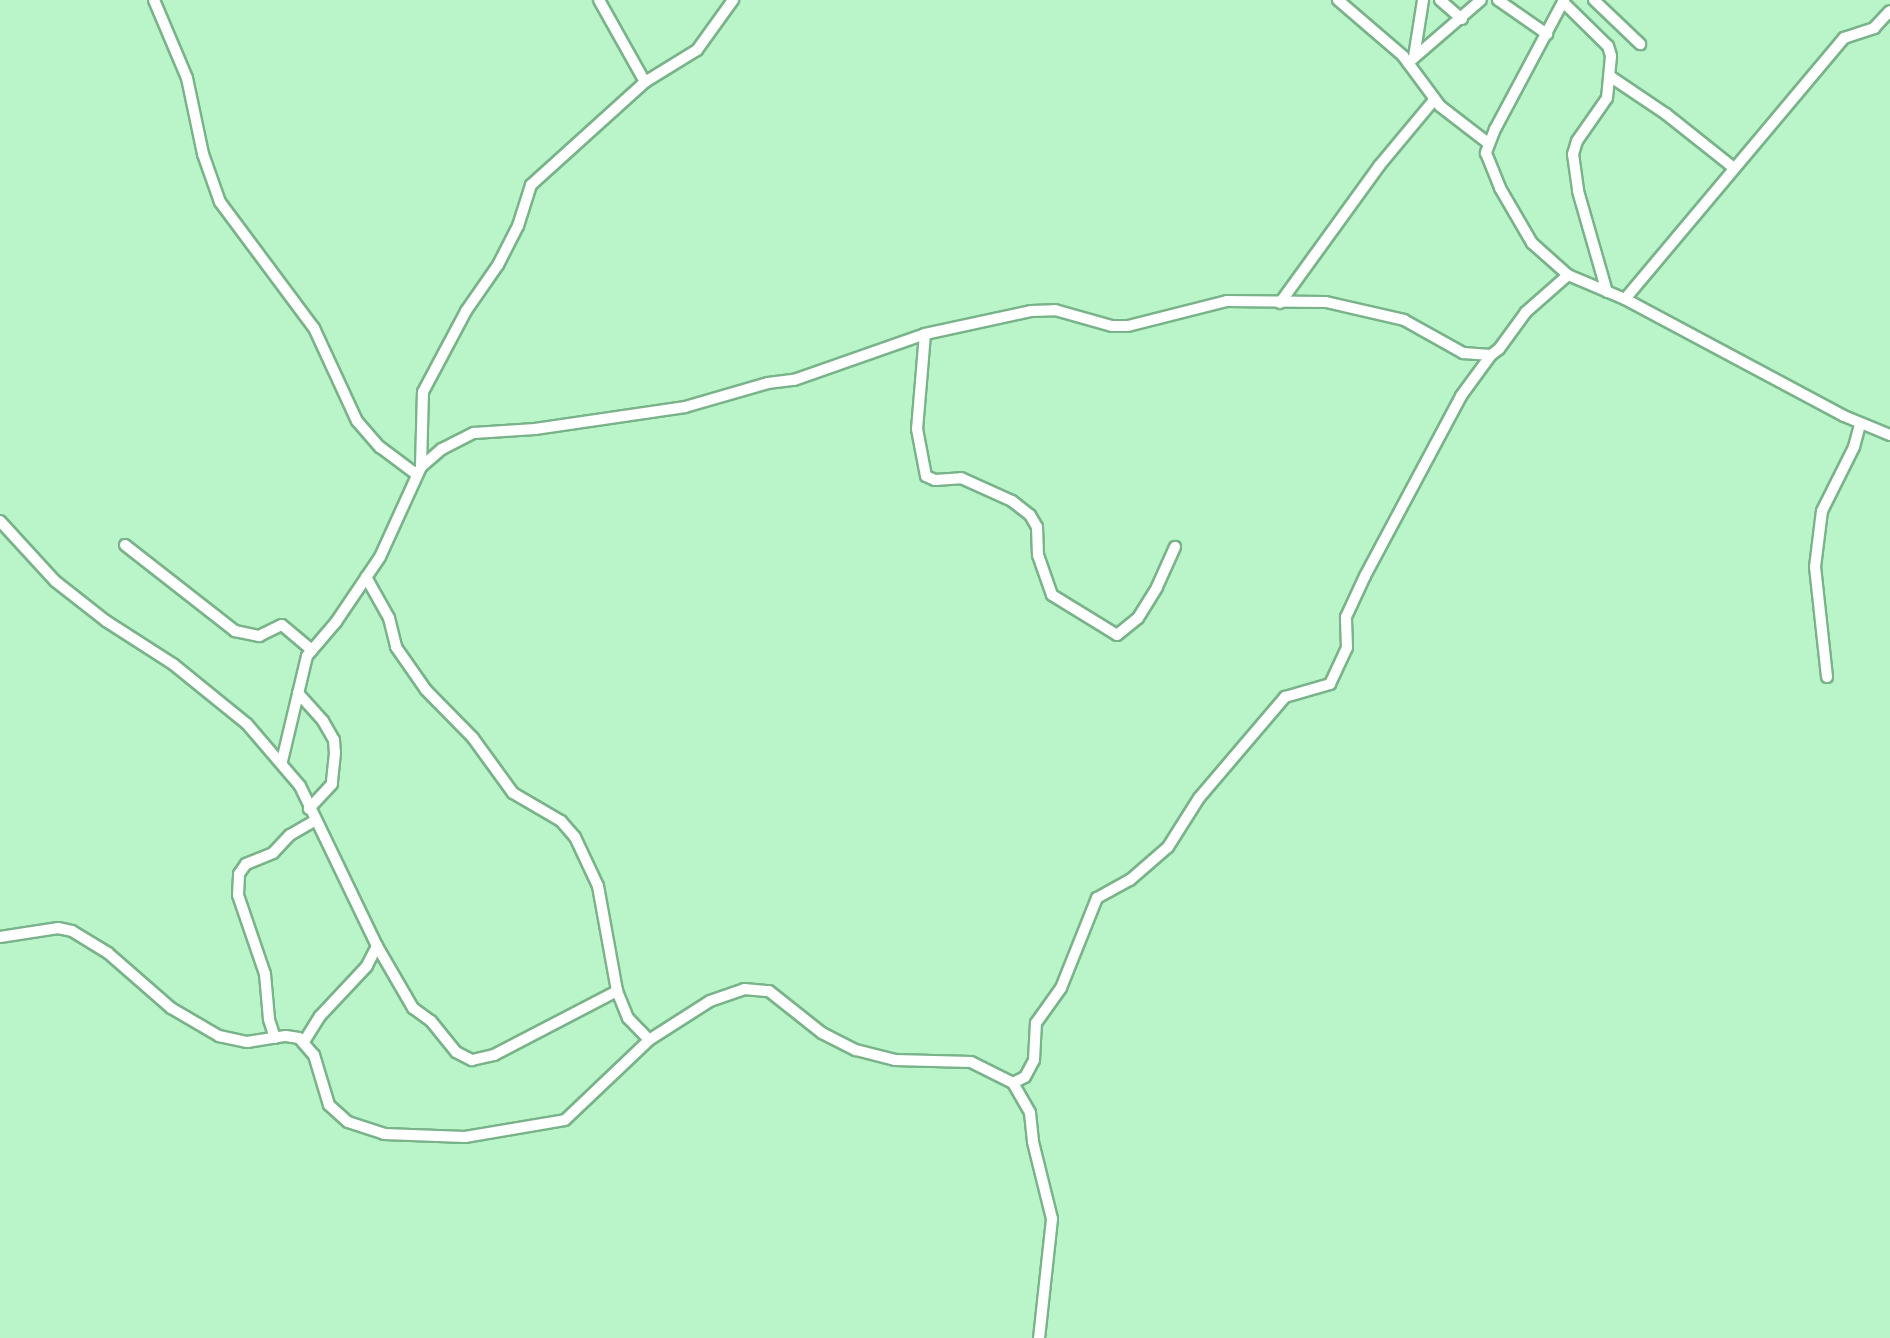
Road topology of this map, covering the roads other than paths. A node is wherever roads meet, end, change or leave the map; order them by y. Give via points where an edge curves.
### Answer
1 (154, 0) edge
2 (599, 0) edge
3 (734, 0) edge
4 (1338, 0) edge
5 (1423, 0) edge
6 (1440, 0) edge
7 (1481, 0) edge
8 (1498, 0) edge
9 (1594, 0) edge
10 (1564, 1) edge
11 (1890, 11) edge
12 (1462, 19) junction
13 (1547, 34) junction
14 (1640, 44) dead end
15 (1411, 60) junction
16 (1611, 77) junction
17 (645, 82) junction
18 (1434, 100) junction
19 (1488, 143) junction
20 (1734, 168) junction
21 (1568, 275) junction
22 (1607, 292) junction
23 (1625, 299) junction
24 (1281, 303) junction
25 (925, 334) junction
26 (1491, 355) junction
27 (1860, 424) junction
28 (1890, 435) edge
29 (418, 471) junction
30 (0, 521) edge
31 (125, 545) dead end
32 (1175, 547) dead end
33 (366, 577) junction
34 (312, 650) junction
35 (1827, 677) dead end
36 (298, 693) junction
37 (282, 761) junction
38 (309, 809) junction
39 (314, 821) junction
40 (0, 937) edge
41 (378, 946) junction
42 (617, 991) junction
43 (275, 1038) junction
44 (648, 1040) junction
45 (304, 1042) junction
46 (1013, 1083) junction
47 (1040, 1338) edge

1 - 29 street via 187,78 202,154 219,202 314,328 357,421 380,447
2 - 17 street
3 - 17 street via 698,50
4 - 15 street
5 - 15 street
6 - 12 street
7 - 12 street
8 - 13 street
9 - 14 street
10 - 13 street
10 - 16 street via 1608,46
11 - 20 street via 1874,28 1844,38
12 - 15 street
13 - 19 street
15 - 18 street
16 - 20 street
16 - 22 street via 1604,106 1577,141 1573,154 1578,191
17 - 29 street via 531,185 518,226 498,265 466,311 423,392
18 - 19 street
18 - 24 street via 1379,166
19 - 21 street via 1489,165 1520,226 1547,258
20 - 23 street
21 - 22 street
21 - 26 street via 1526,312
22 - 23 street
23 - 27 street
24 - 25 street via 1227,301 1128,326 1112,326 1055,310 1031,311
24 - 26 street via 1326,302 1377,312 1404,320 1471,356
25 - 29 street via 795,380 768,383 685,407 535,429 474,433 442,449
25 - 32 street via 917,429 926,476 936,480 961,478 1012,501 1030,515 1037,526 1038,555 1052,595 1117,635 1138,618
26 - 46 street via 1461,396 1365,576 1346,618 1347,648 1330,684 1285,697 1199,798 1168,847 1130,880 1097,898 1061,988 1036,1023 1034,1060 1026,1077
27 - 28 street
27 - 35 street via 1854,447 1822,511 1815,567
29 - 33 street via 397,522
30 - 37 street via 56,581 216,697
31 - 34 street via 235,630 259,636 282,625
33 - 34 street via 325,638
33 - 42 street via 388,618 396,647 426,690 473,738 513,793 561,821 575,837 598,886
34 - 36 street via 304,664
36 - 37 street
36 - 38 street via 323,721 335,753 332,784
37 - 38 street
38 - 39 street
39 - 41 street
39 - 43 street via 290,835 273,852 246,864 239,874 238,895 265,974
40 - 43 street via 58,928 72,931 108,953 171,1008 219,1036 247,1042
41 - 42 street via 413,1008 431,1021 456,1052 472,1060 494,1054
41 - 45 street via 367,966 320,1016
42 - 44 street via 628,1018
43 - 45 street via 286,1036
44 - 45 street via 565,1120 465,1137 384,1134 348,1122 328,1105 316,1061
44 - 46 street via 710,1001 757,988 770,991 822,1033 856,1050 895,1060 963,1059
46 - 47 street via 1030,1113 1033,1142 1050,1200 1052,1247

